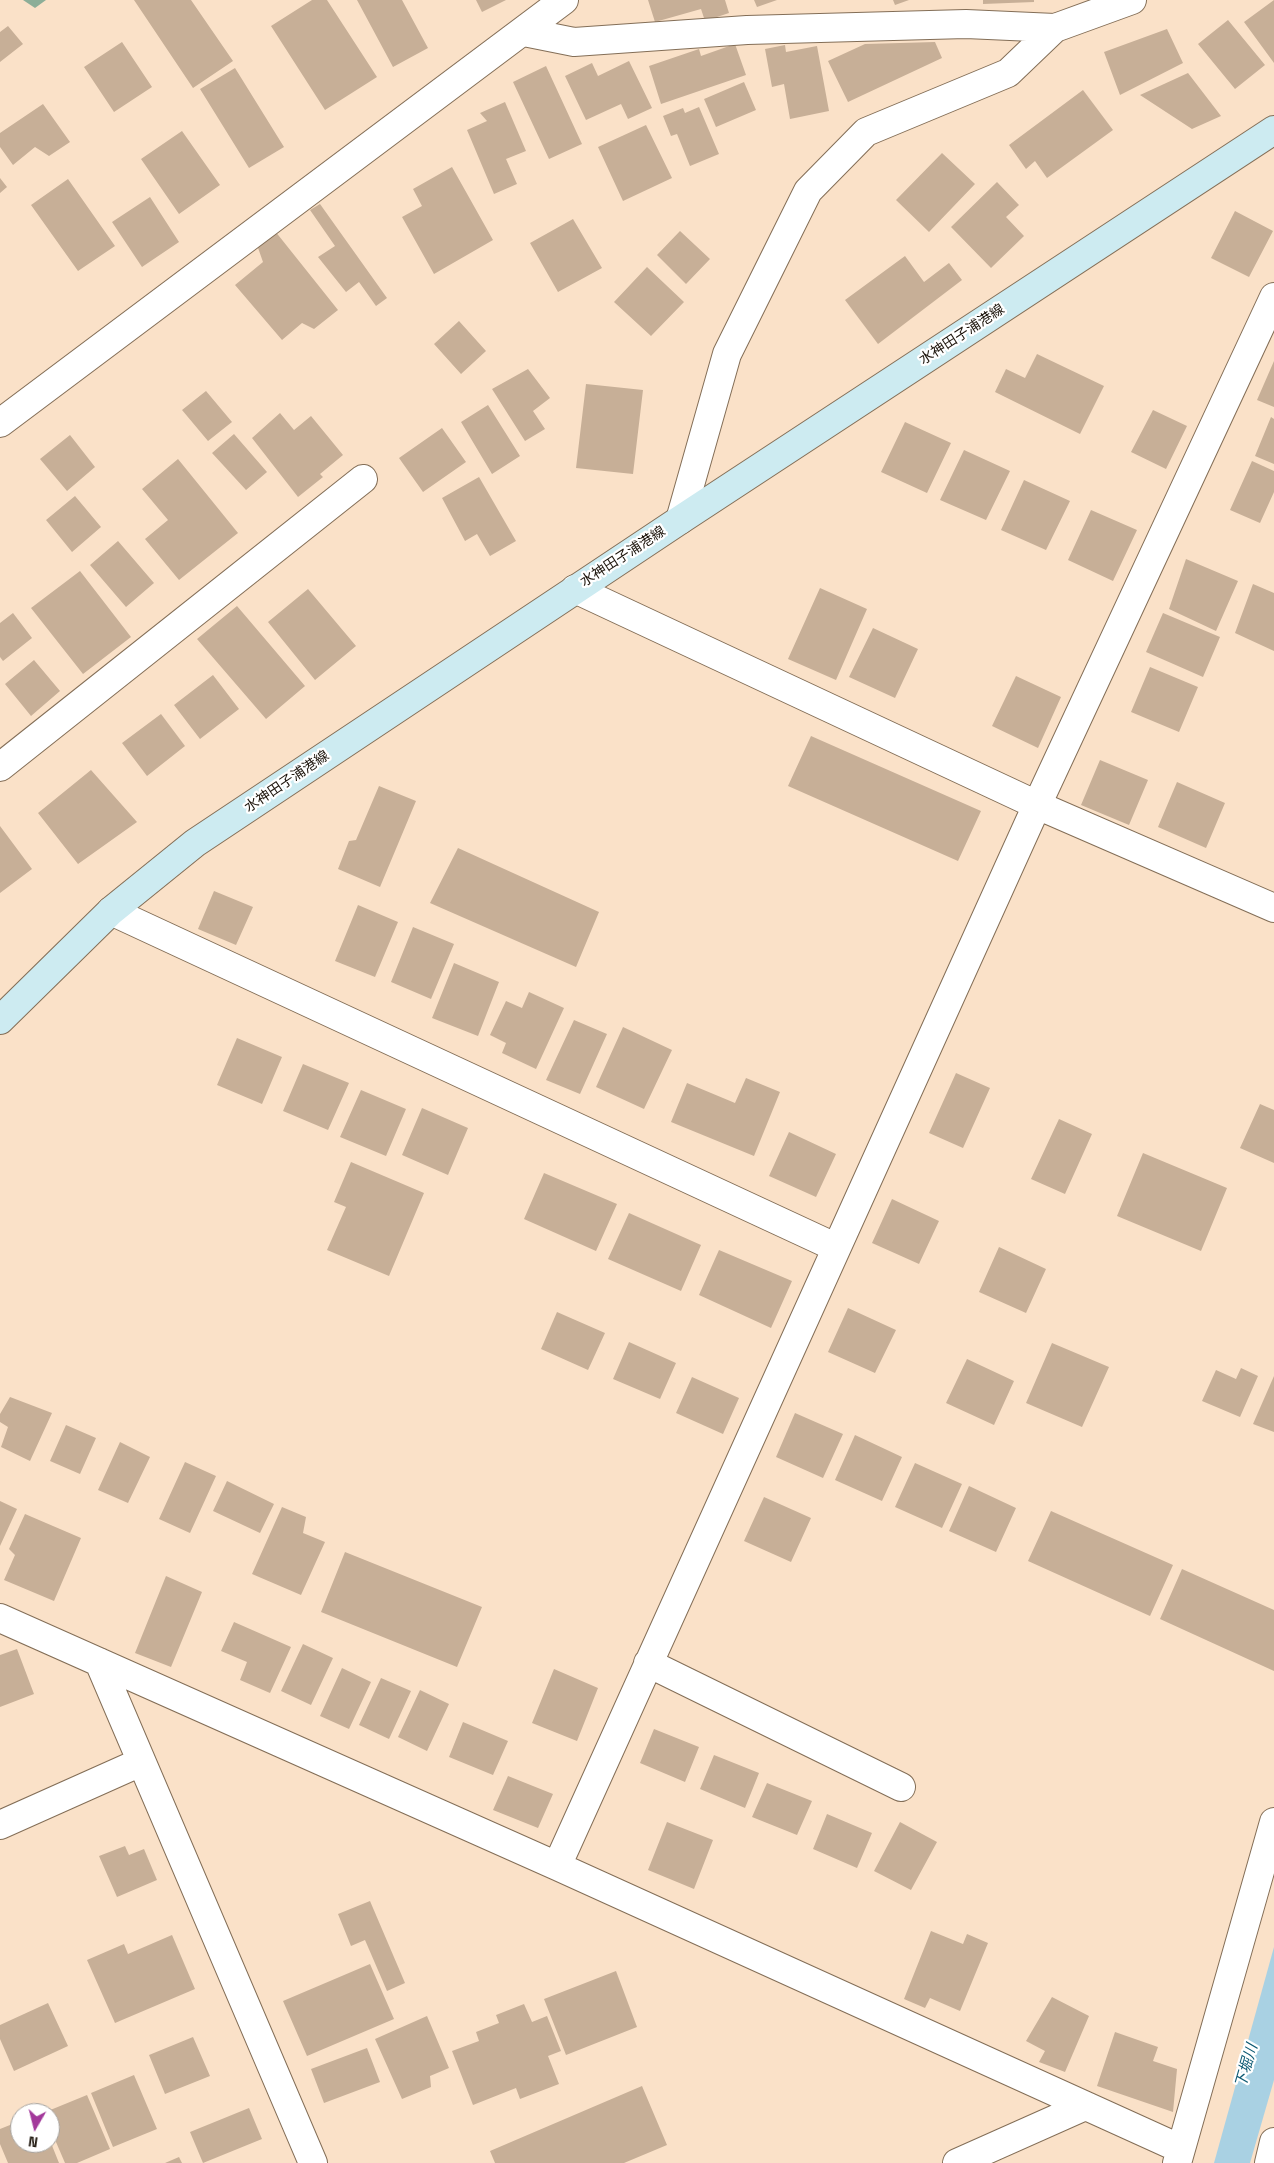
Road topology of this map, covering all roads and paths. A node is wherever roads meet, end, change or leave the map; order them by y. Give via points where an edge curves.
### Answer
1 (564, 0) edge
2 (1132, 0) edge
3 (1055, 28) junction
4 (524, 32) junction
5 (1274, 130) edge
6 (1274, 297) edge
7 (0, 423) edge
8 (363, 479) dead end
9 (680, 520) junction
10 (575, 589) junction
11 (0, 767) edge
12 (1037, 805) junction
13 (1274, 908) edge
14 (111, 911) junction
15 (0, 1020) edge
16 (835, 1247) junction
17 (0, 1618) edge
18 (98, 1662) junction
19 (648, 1663) junction
20 (141, 1762) junction
21 (901, 1787) dead end
22 (1274, 1822) edge
23 (0, 1825) edge
24 (557, 1866) junction
25 (1085, 2106) junction
26 (1274, 2142) edge
27 (1179, 2156) edge
28 (313, 2163) edge
29 (957, 2163) edge
30 (1268, 2163) edge

1 - 4 street
2 - 3 street
3 - 4 street via 966,24 757,30 574,42
3 - 9 street via 1008,73 866,132 808,191 727,354
4 - 7 street
5 - 9 main road, 水神田子浦港線
6 - 12 street
8 - 11 street
9 - 10 main road, 水神田子浦港線
10 - 12 street
10 - 14 main road, 水神田子浦港線 via 195,844
12 - 13 street
12 - 16 street
14 - 15 main road, 水神田子浦港線
14 - 16 street
16 - 19 street
17 - 18 street
18 - 20 street
18 - 24 street
19 - 21 street
19 - 24 street
20 - 23 street
20 - 28 street
22 - 27 street
24 - 25 street
25 - 27 street
25 - 29 street
26 - 30 street

